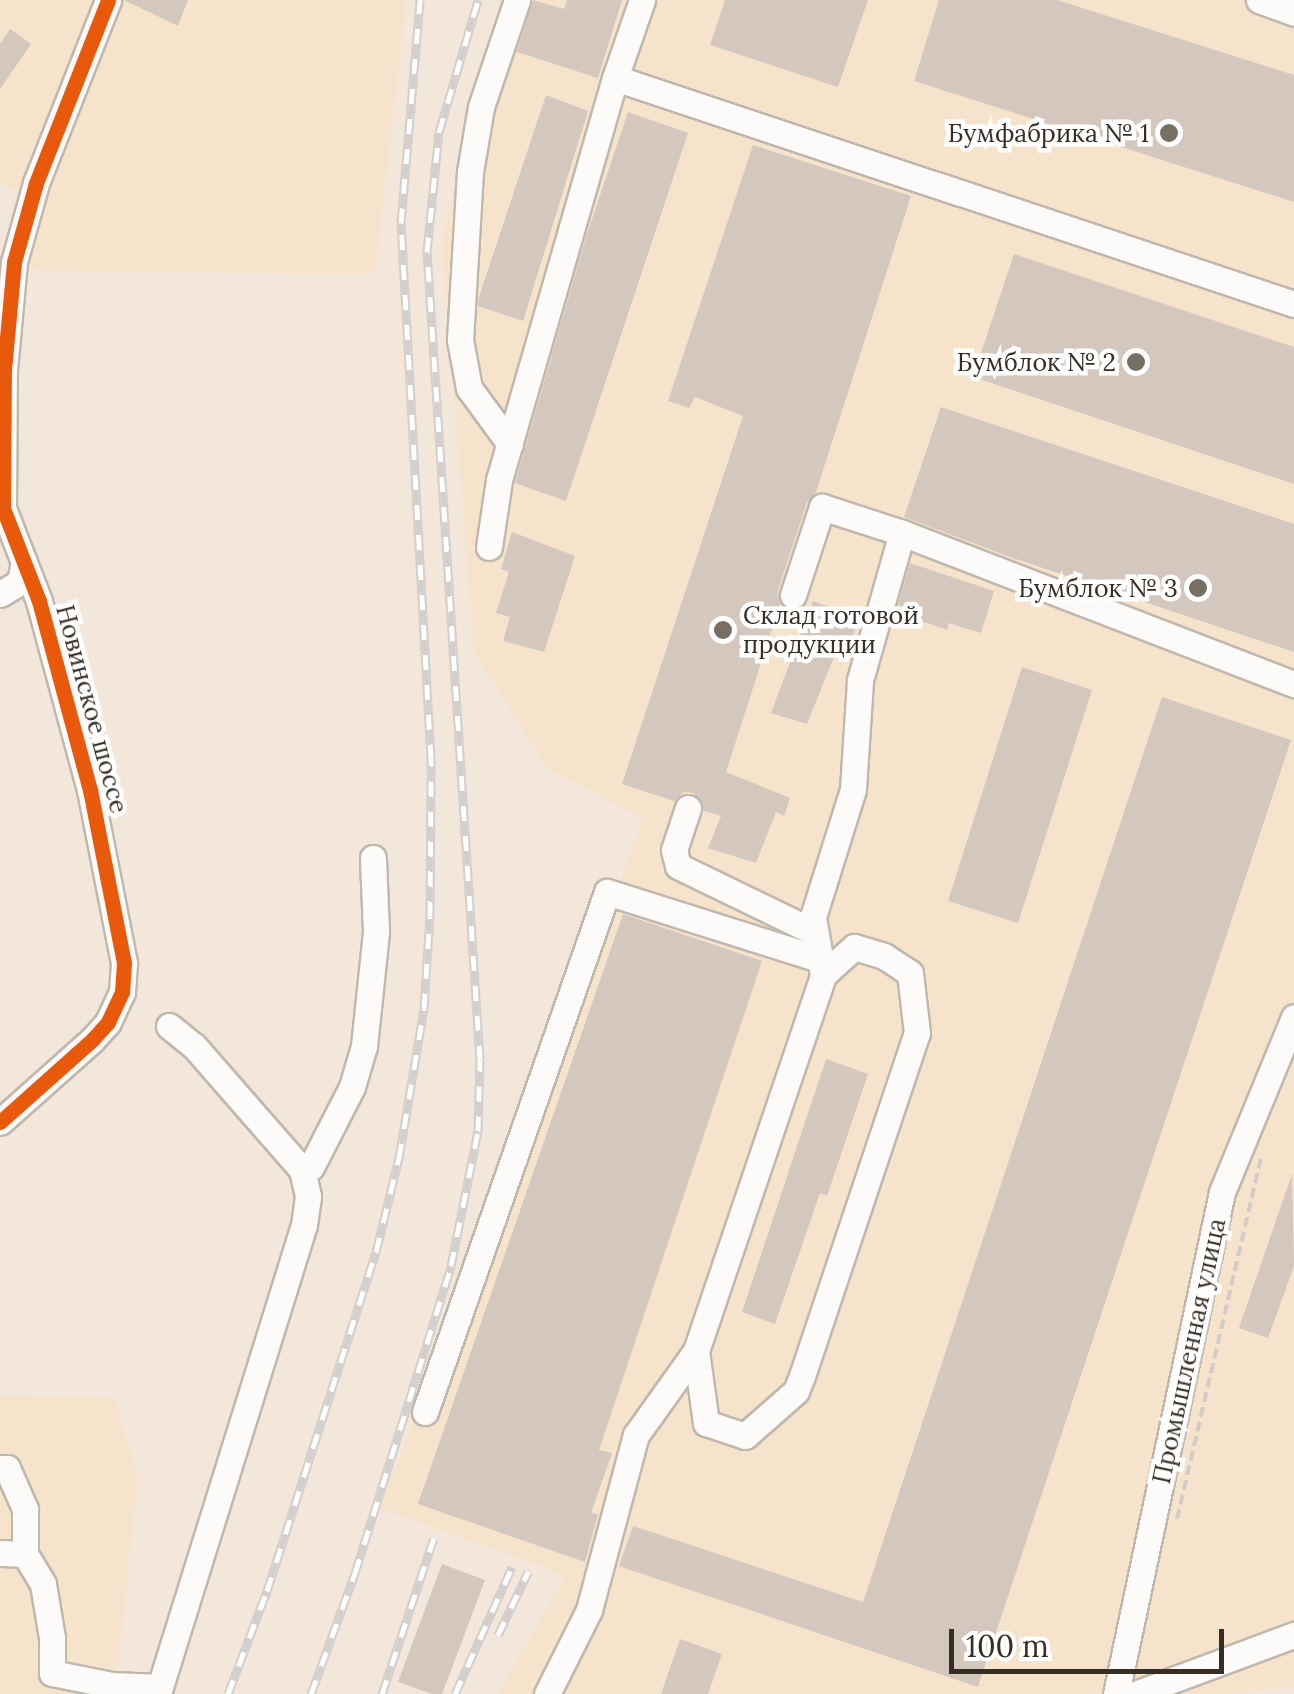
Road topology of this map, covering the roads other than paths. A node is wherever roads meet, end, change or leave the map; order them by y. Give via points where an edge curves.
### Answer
1 (108, 0) edge
2 (516, 0) edge
3 (642, 0) edge
4 (1258, 0) edge
5 (1294, 13) edge
6 (615, 78) junction
7 (1294, 304) edge
8 (510, 444) junction
9 (902, 533) junction
10 (489, 546) dead end
11 (24, 562) junction
12 (0, 594) edge
13 (793, 594) dead end
14 (1294, 684) edge
15 (688, 808) dead end
16 (373, 858) dead end
17 (812, 931) junction
18 (823, 968) junction
19 (1294, 1017) edge
20 (169, 1026) dead end
21 (0, 1122) edge
22 (302, 1170) junction
23 (696, 1351) junction
24 (425, 1412) dead end
25 (0, 1468) edge
26 (12, 1554) edge
27 (1294, 1635) edge
28 (136, 1690) edge
29 (546, 1694) edge
30 (1116, 1694) edge
31 (1136, 1694) edge

1 - 11 street, Новинское шоссе via 36,183 14,262 4,370 3,508
2 - 8 street via 482,107 470,172 460,340 469,388
3 - 6 street
4 - 5 street
6 - 7 street
6 - 8 street
8 - 10 street
9 - 13 street via 822,508
9 - 14 street
9 - 17 street via 860,680 853,789
11 - 12 street via 20,582
11 - 21 street, Новинское шоссе via 90,790 124,963 122,992 108,1022
15 - 17 street via 674,850 678,866
16 - 22 street via 376,930 364,1046 329,1138
17 - 18 street
18 - 23 street
18 - 23 street via 854,947 910,973 917,1033 796,1391 745,1436 706,1423
18 - 24 street via 606,892
19 - 30 street, Промышленная улица via 1222,1192
20 - 22 street
22 - 28 street via 308,1196 304,1225 160,1688
23 - 29 street via 636,1435 589,1610
25 - 26 street via 8,1468 25,1509
26 - 28 street via 43,1584 52,1672
27 - 31 street

